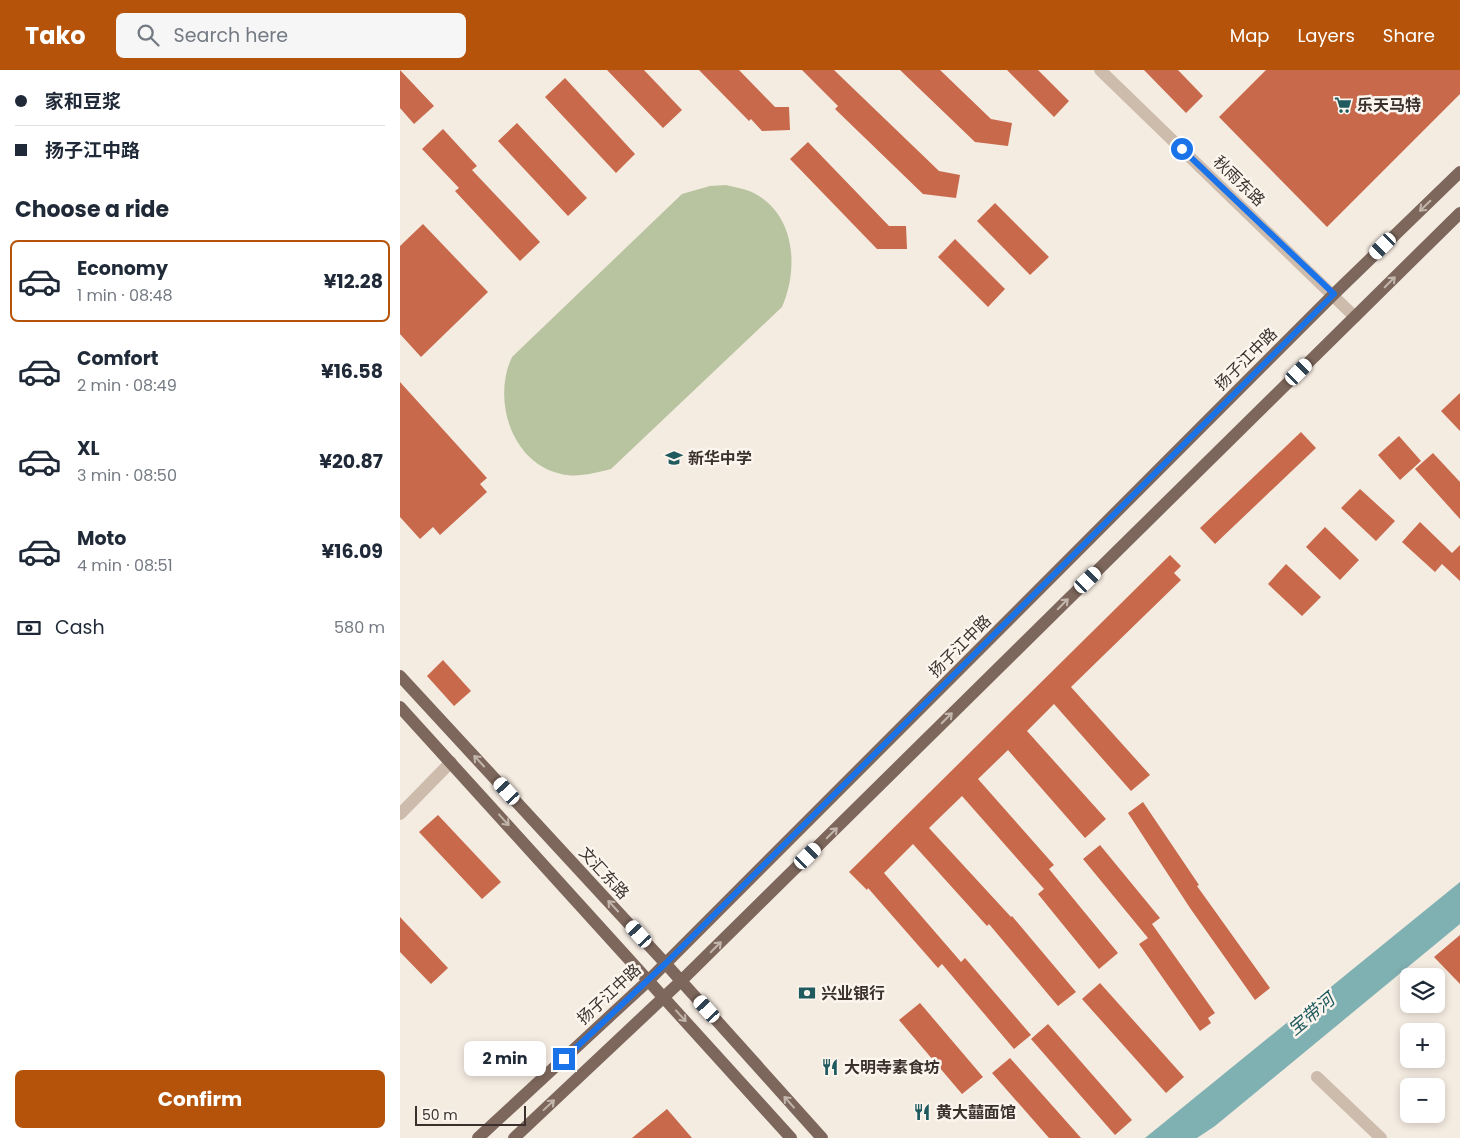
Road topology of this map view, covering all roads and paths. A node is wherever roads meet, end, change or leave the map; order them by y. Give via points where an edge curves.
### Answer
1 (1100, 70) edge
2 (1460, 172) edge
3 (1460, 213) edge
4 (1334, 294) junction
5 (1355, 317) junction
6 (400, 676) edge
7 (400, 707) edge
8 (451, 762) junction
9 (400, 814) edge
10 (666, 963) junction
11 (649, 980) junction
12 (681, 981) junction
13 (664, 997) junction
14 (1317, 1077) dead end
15 (478, 1138) edge
16 (514, 1138) edge
17 (791, 1138) edge
18 (822, 1138) edge
19 (1381, 1138) edge

1 - 4 street, 秋雨东路
2 -> 4 main road, 扬子江中路
5 -> 3 main road
4 - 5 street, 秋雨东路
4 - 10 main road, 扬子江中路
12 -> 5 main road
10 -> 6 main road, 文汇东路
7 - 8 main road
8 - 9 street
8 -> 11 main road
10 - 11 main road, 扬子江中路
10 - 12 main road, 文汇东路
11 - 13 main road
11 - 15 main road, 扬子江中路
12 - 13 main road
18 -> 12 main road, 文汇东路
16 -> 13 main road
13 -> 17 main road
14 - 19 street

